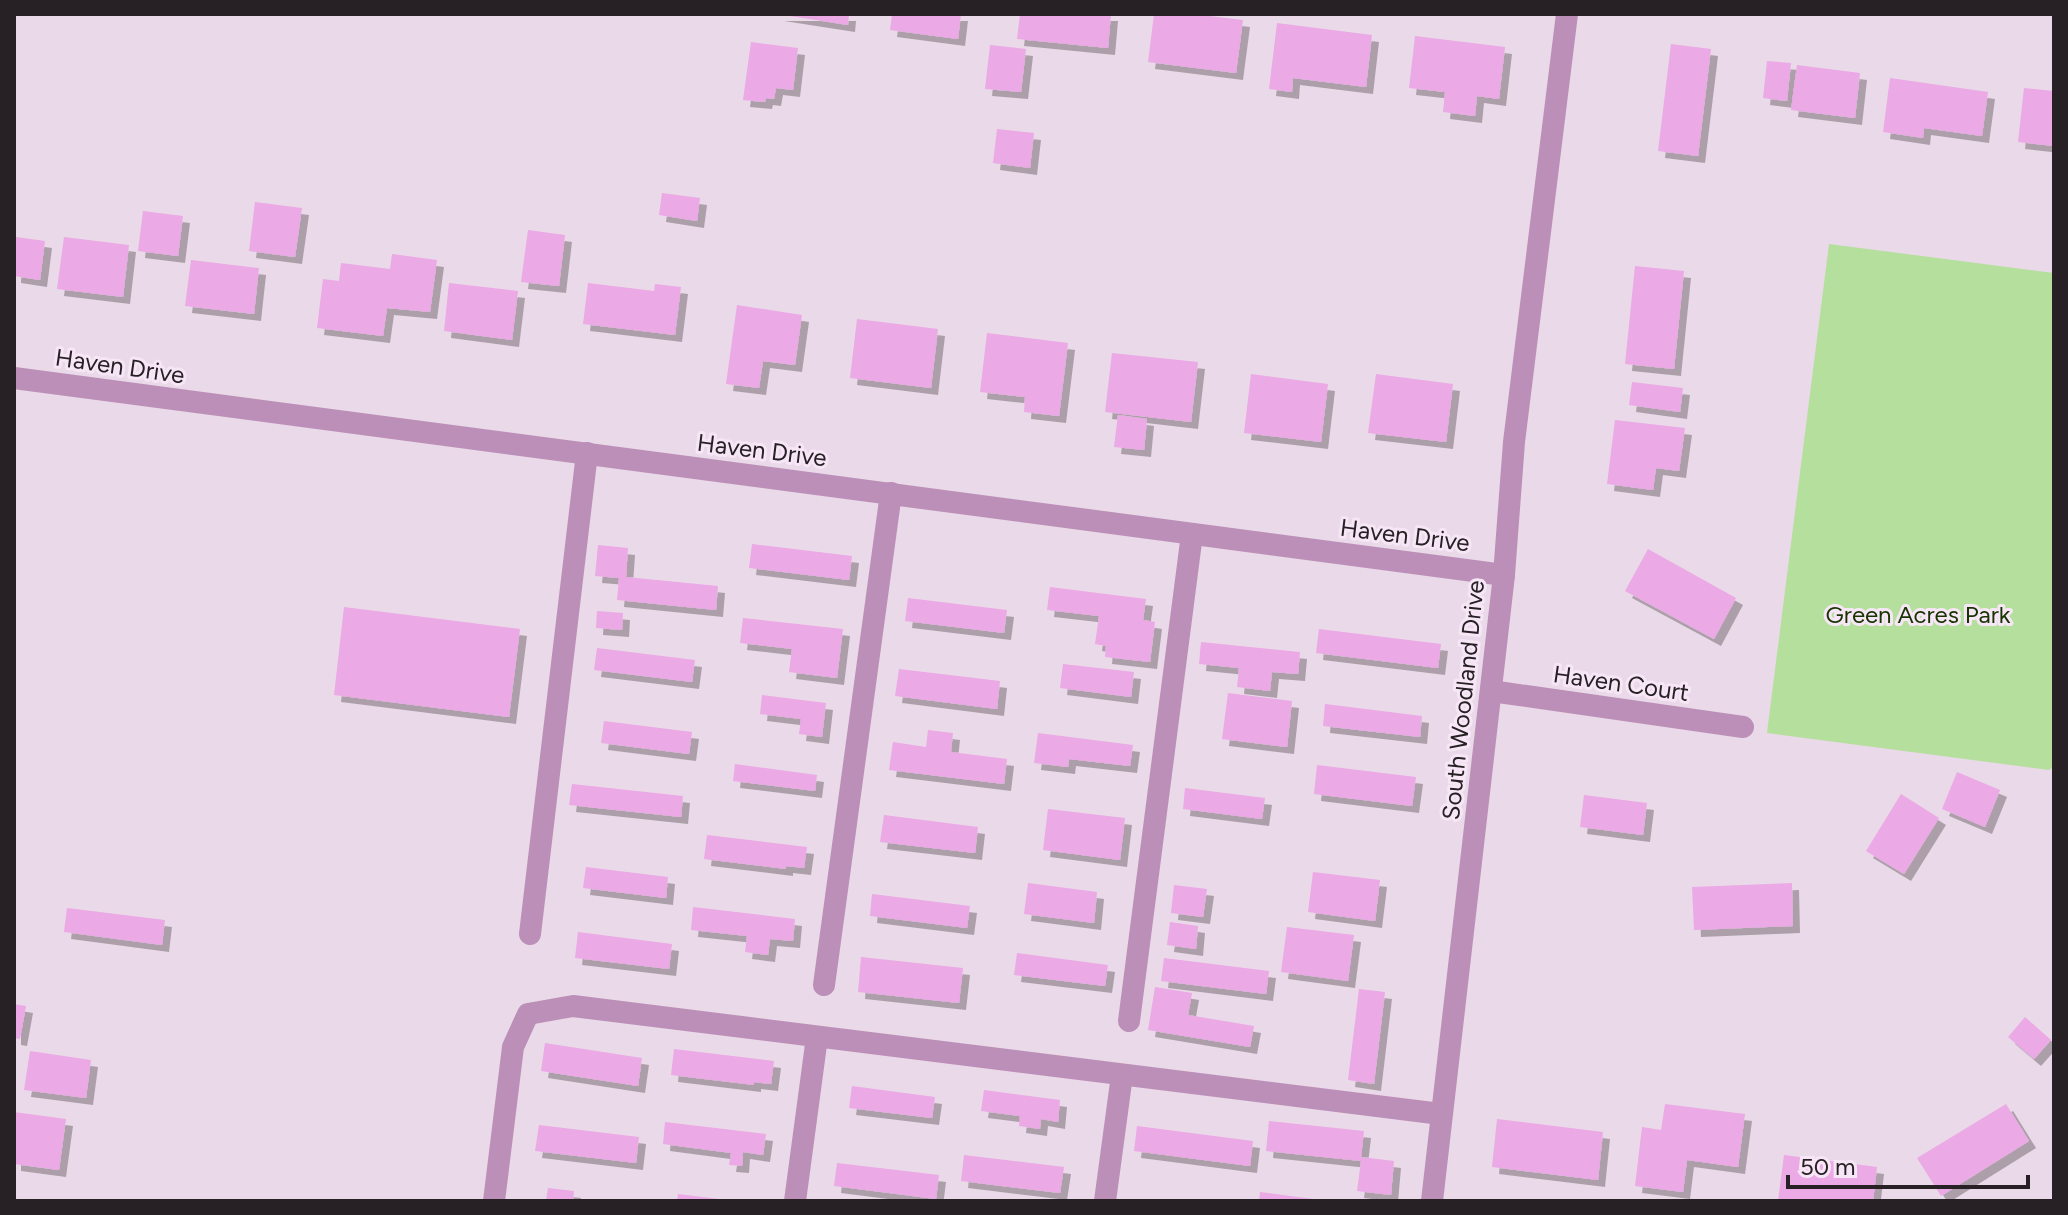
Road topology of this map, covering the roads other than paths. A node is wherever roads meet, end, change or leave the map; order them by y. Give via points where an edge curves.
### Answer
1 (1567, 14) edge
2 (14, 378) edge
3 (587, 453) junction
4 (891, 493) junction
5 (1192, 534) junction
6 (1504, 575) junction
7 (1491, 691) junction
8 (1743, 727) dead end
9 (530, 934) dead end
10 (824, 985) dead end
11 (1129, 1021) dead end
12 (817, 1037) junction
13 (1122, 1075) junction
14 (1441, 1114) junction
15 (494, 1201) edge
16 (795, 1201) edge
17 (1105, 1201) edge
18 (1432, 1201) edge

1 - 6 street, South Woodland Drive via 1514,442
2 - 3 street, Haven Drive
3 - 4 street, Haven Drive
3 - 9 street
4 - 5 street, Haven Drive
4 - 10 street
5 - 6 street, Haven Drive
5 - 11 street
6 - 7 street, South Woodland Drive
7 - 8 street, Haven Court
7 - 14 street, South Woodland Drive
12 - 13 street
12 - 15 street via 573,1006 528,1014 513,1047
12 - 16 street
13 - 14 street
13 - 17 street
14 - 18 street, South Woodland Drive

